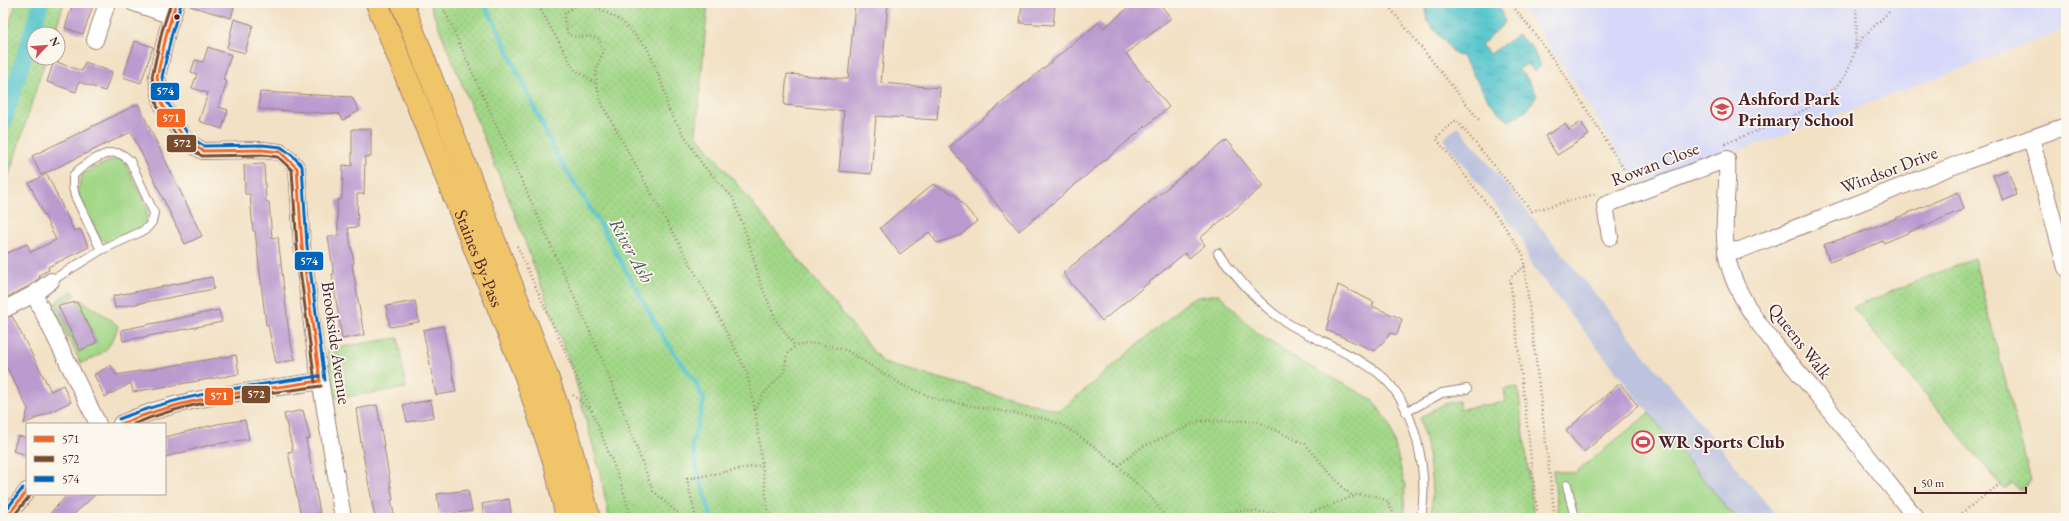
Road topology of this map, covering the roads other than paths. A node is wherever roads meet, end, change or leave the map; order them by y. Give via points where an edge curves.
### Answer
1 (107, 3) edge
2 (134, 3) edge
3 (377, 3) edge
4 (402, 3) edge
5 (174, 9) edge
6 (95, 40) dead end
7 (2066, 126) edge
8 (2031, 138) junction
9 (1727, 159) joint
10 (1610, 236) dead end
11 (101, 250) junction
12 (1726, 251) junction
13 (1218, 253) dead end
14 (2066, 268) edge
15 (51, 280) joint
16 (34, 294) junction
17 (7, 308) dead end
18 (320, 381) junction
19 (1467, 389) dead end
20 (1406, 412) junction
21 (98, 423) edge
22 (123, 423) edge
23 (1567, 485) dead end
24 (26, 492) edge
25 (6, 518) edge
26 (343, 518) edge
27 (568, 518) edge
28 (589, 518) edge
29 (1421, 518) edge
30 (1575, 518) edge
31 (1916, 518) edge

1 - 6 street
2 - 5 street
3 - 27 highway, Staines By-Pass via 525,374 556,467
4 - 28 highway, Staines By-Pass via 545,371 568,437
5 - 18 street, Brookside Avenue via 157,77 162,104 186,140 203,151 280,152 297,168 302,246
7 - 8 street, Windsor Drive
8 - 12 street, Windsor Drive via 1740,250
8 - 14 street
9 - 10 street, Rowan Close via 1605,205
9 - 12 street, Queens Walk via 1724,224
11 - 11 lane via 145,230 153,218 151,205 130,161 116,152 84,166 73,176 75,196
11 - 15 lane
12 - 31 street, Queens Walk via 1739,291 1762,327
13 - 20 lane via 1269,310 1289,324 1378,373 1395,392
15 - 16 street
16 - 17 street
16 - 21 street
18 - 22 street via 163,408
18 - 26 street, Brookside Avenue
19 - 20 lane via 1442,393
20 - 29 lane via 1422,462 1424,492
23 - 30 lane
24 - 25 street

